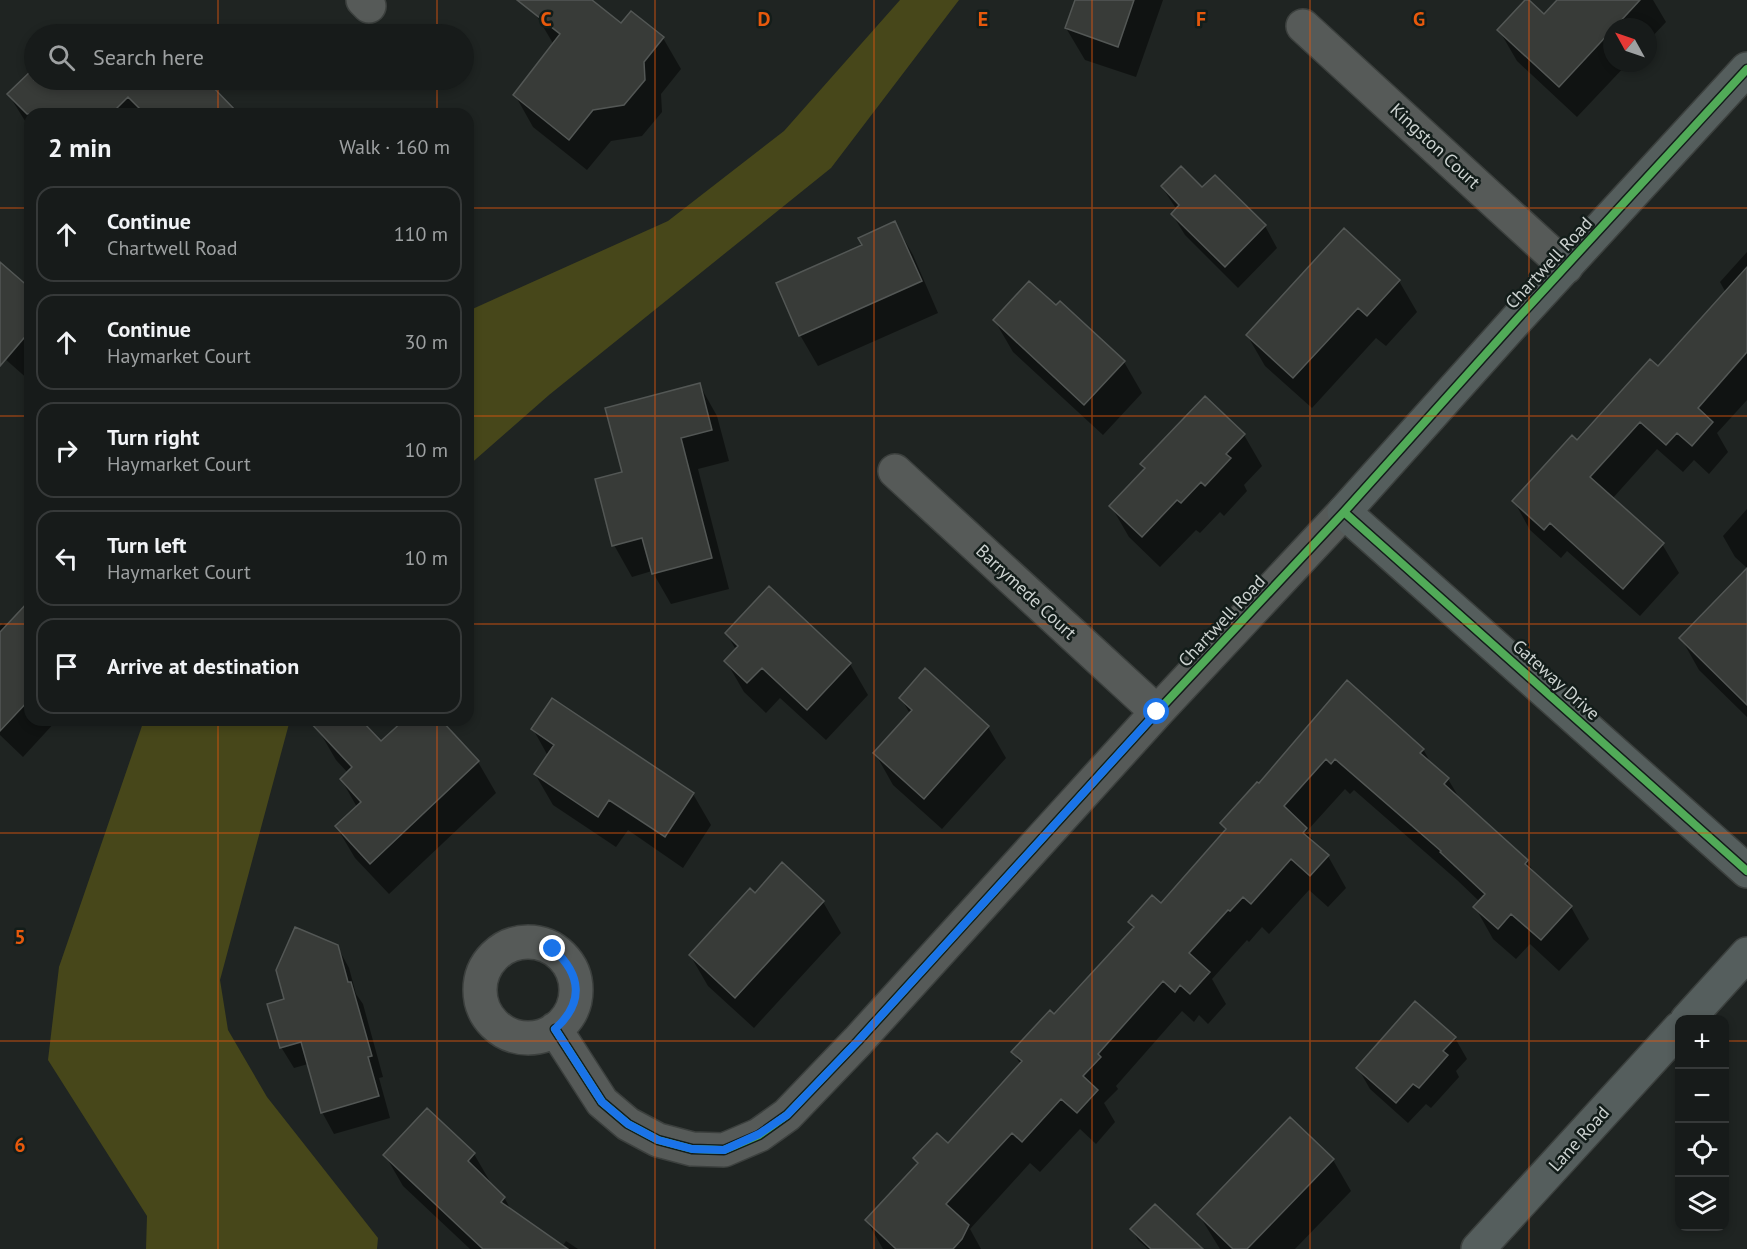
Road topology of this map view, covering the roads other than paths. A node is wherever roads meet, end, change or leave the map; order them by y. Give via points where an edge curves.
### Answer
1 (1303, 26) dead end
2 (1747, 69) edge
3 (1566, 267) junction
4 (895, 471) dead end
5 (1344, 512) junction
6 (1157, 712) junction
7 (1747, 871) edge
8 (1747, 954) edge
9 (1692, 1015) edge
10 (555, 1029) dead end
11 (1675, 1033) edge
12 (1478, 1249) edge

1 - 3 street, Kingston Court
2 - 3 street, Chartwell Road
3 - 5 street, Chartwell Road
4 - 6 street, Barrymede Court
5 - 6 street, Chartwell Road
5 - 7 street, Gateway Drive
6 - 10 street, Chartwell Road via 858,1041 787,1115 759,1134 724,1150 692,1149 658,1140 628,1124 602,1102
8 - 9 street
11 - 12 street, Lane Road

